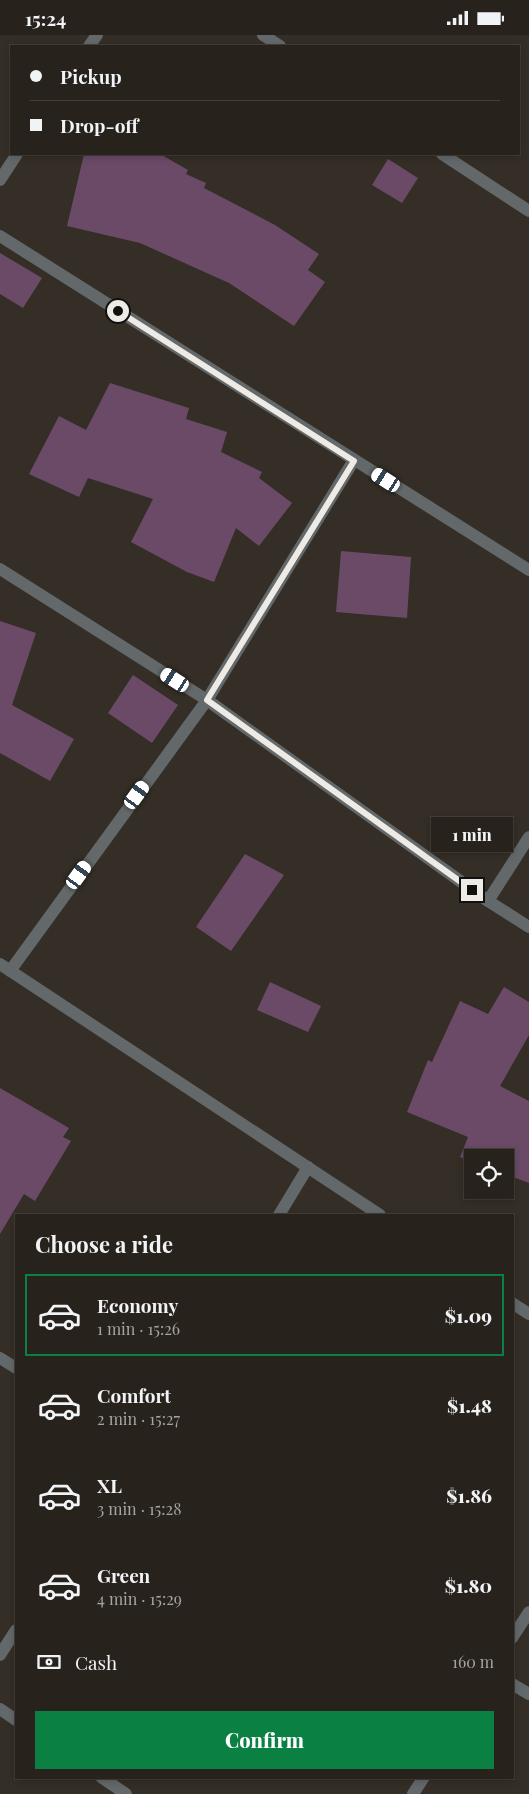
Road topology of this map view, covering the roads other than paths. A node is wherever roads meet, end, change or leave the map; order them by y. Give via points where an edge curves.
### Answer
1 (263, 35) edge
2 (278, 45) edge
3 (16, 155) edge
4 (444, 155) edge
5 (0, 180) edge
6 (529, 211) edge
7 (0, 236) edge
8 (354, 461) junction
9 (0, 569) edge
10 (529, 570) edge
11 (207, 700) junction
12 (529, 837) edge
13 (488, 901) junction
14 (529, 927) edge
15 (5, 968) edge
16 (308, 1167) junction
17 (280, 1214) edge
18 (378, 1214) edge
19 (514, 1304) edge
20 (529, 1314) edge
21 (0, 1358) edge
22 (15, 1368) edge
23 (529, 1612) edge
24 (15, 1632) edge
25 (514, 1635) edge
26 (0, 1655) edge
27 (514, 1685) edge
28 (529, 1694) edge
29 (0, 1709) edge
30 (15, 1719) edge
31 (104, 1779) edge
32 (423, 1779) edge
33 (126, 1794) edge
34 (413, 1794) edge

1 - 2 street
3 - 5 street
4 - 6 street
7 - 8 street
8 - 10 street
8 - 11 street
9 - 11 street
11 - 13 street
11 - 15 street
12 - 13 street
13 - 14 street
15 - 16 street
16 - 17 street
16 - 18 street
19 - 20 street
21 - 22 street
23 - 25 street
24 - 26 street
27 - 28 street
29 - 30 street
31 - 33 street
32 - 34 street

